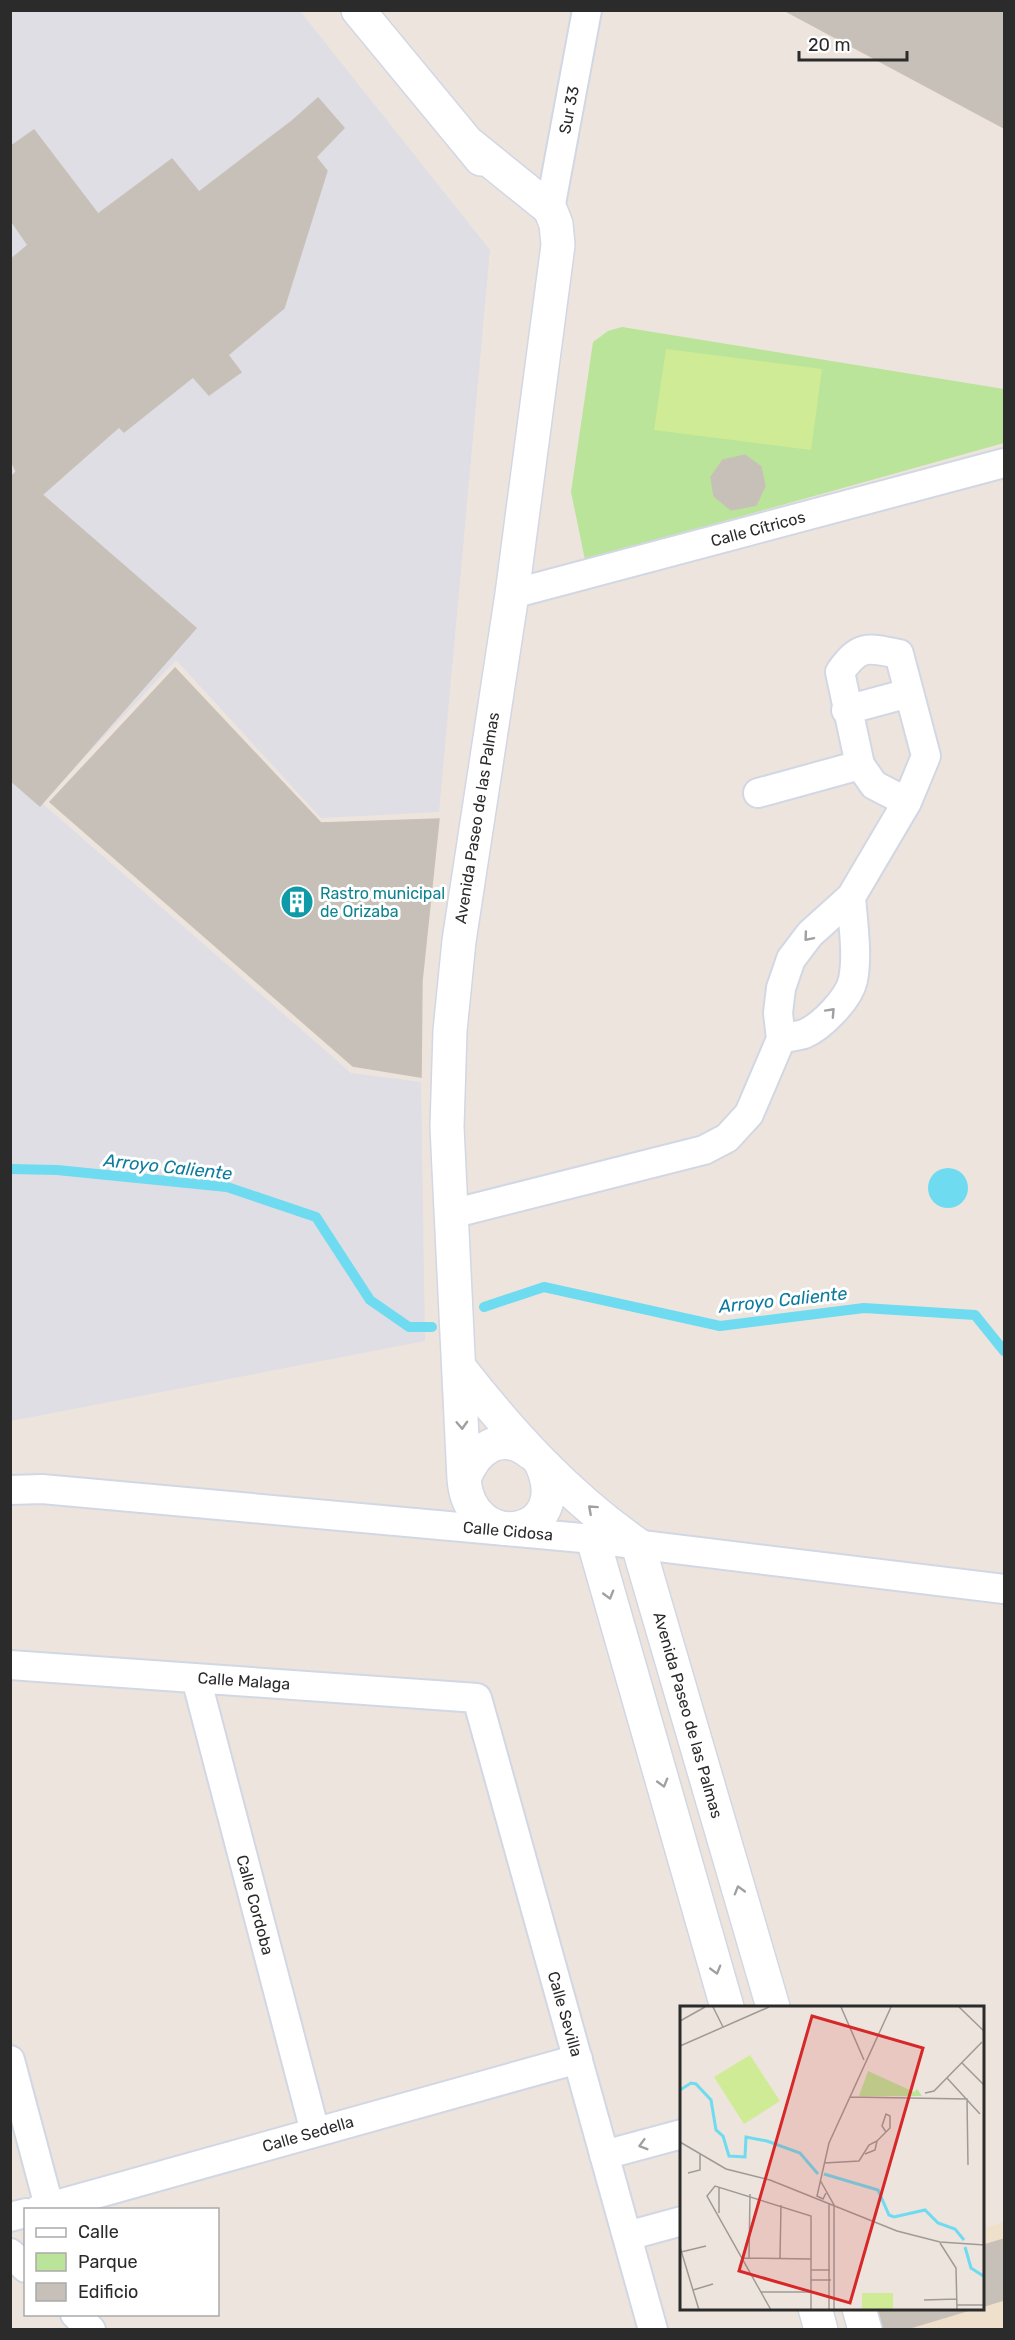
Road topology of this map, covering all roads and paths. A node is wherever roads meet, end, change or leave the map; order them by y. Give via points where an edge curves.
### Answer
1 (357, 10) edge
2 (587, 10) edge
3 (467, 141) junction
4 (550, 209) junction
5 (555, 273) junction
6 (1005, 463) edge
7 (512, 594) junction
8 (909, 693) junction
9 (846, 710) junction
10 (860, 765) junction
11 (758, 793) dead end
12 (907, 802) junction
13 (850, 897) junction
14 (781, 1039) junction
15 (451, 1214) junction
16 (459, 1367) junction
17 (536, 1458) junction
18 (464, 1479) junction
19 (10, 1490) edge
20 (508, 1530) junction
21 (593, 1539) junction
22 (638, 1545) junction
23 (1005, 1590) edge
24 (10, 1665) edge
25 (196, 1678) junction
26 (477, 1698) joint
27 (727, 2006) edge
28 (773, 2006) edge
29 (578, 2059) junction
30 (10, 2060) edge
31 (315, 2132) junction
32 (680, 2135) edge
33 (604, 2155) junction
34 (38, 2208) edge
35 (45, 2208) edge
36 (680, 2222) edge
37 (627, 2236) junction
38 (10, 2253) edge
39 (24, 2266) edge
40 (816, 2310) edge
41 (859, 2310) edge
42 (77, 2316) edge
43 (91, 2330) edge
44 (653, 2330) edge
45 (821, 2330) edge
46 (864, 2330) edge

1 - 3 street
2 - 4 street, Sur 33
3 - 4 street
3 - 5 street via 536,228
4 - 5 street, Avenida Paseo de las Palmas via 558,245
5 - 7 street, Avenida Paseo de las Palmas
6 - 7 street, Calle Cítricos
7 - 15 street, Avenida Paseo de las Palmas via 458,952 450,1031 447,1127
8 - 9 street
8 - 9 street via 898,654 865,650 851,656 840,672
8 - 12 street via 926,756
9 - 10 street
10 - 11 street
10 - 12 street via 874,785
12 - 13 street
13 -> 14 street via 810,934 791,959 781,988
14 -> 13 street via 804,1034 823,1021 853,982 855,953
14 - 15 street via 749,1114 727,1138 704,1150
15 - 16 street, Avenida Paseo de las Palmas
16 - 17 street
16 -> 18 street, Avenida Paseo de las Palmas
17 - 18 street via 516,1444 498,1443 474,1458
17 - 20 street via 547,1476 550,1492 545,1507 532,1522
22 -> 17 street via 607,1523
18 - 20 street, Avenida Paseo de las Palmas via 473,1509 491,1524
19 - 20 street, Calle Cidosa
20 - 21 street, Calle Cidosa
21 - 22 street, Calle Cidosa
21 -> 27 street
22 - 23 street, Calle Cidosa
28 -> 22 street, Avenida Paseo de las Palmas
24 - 25 street, Calle Malaga
25 - 26 street, Calle Malaga
25 - 31 street, Calle Cordoba
26 - 29 street, Calle Sevilla
29 - 31 street, Calle Sedella
29 - 33 street, Calle Sevilla
30 - 34 street
31 - 35 street, Calle Sedella
32 -> 33 street
33 - 37 street, Calle Sevilla
36 - 37 street
37 - 44 street, Calle Sevilla
38 - 39 street
40 - 45 street
41 - 46 street
42 - 43 street

